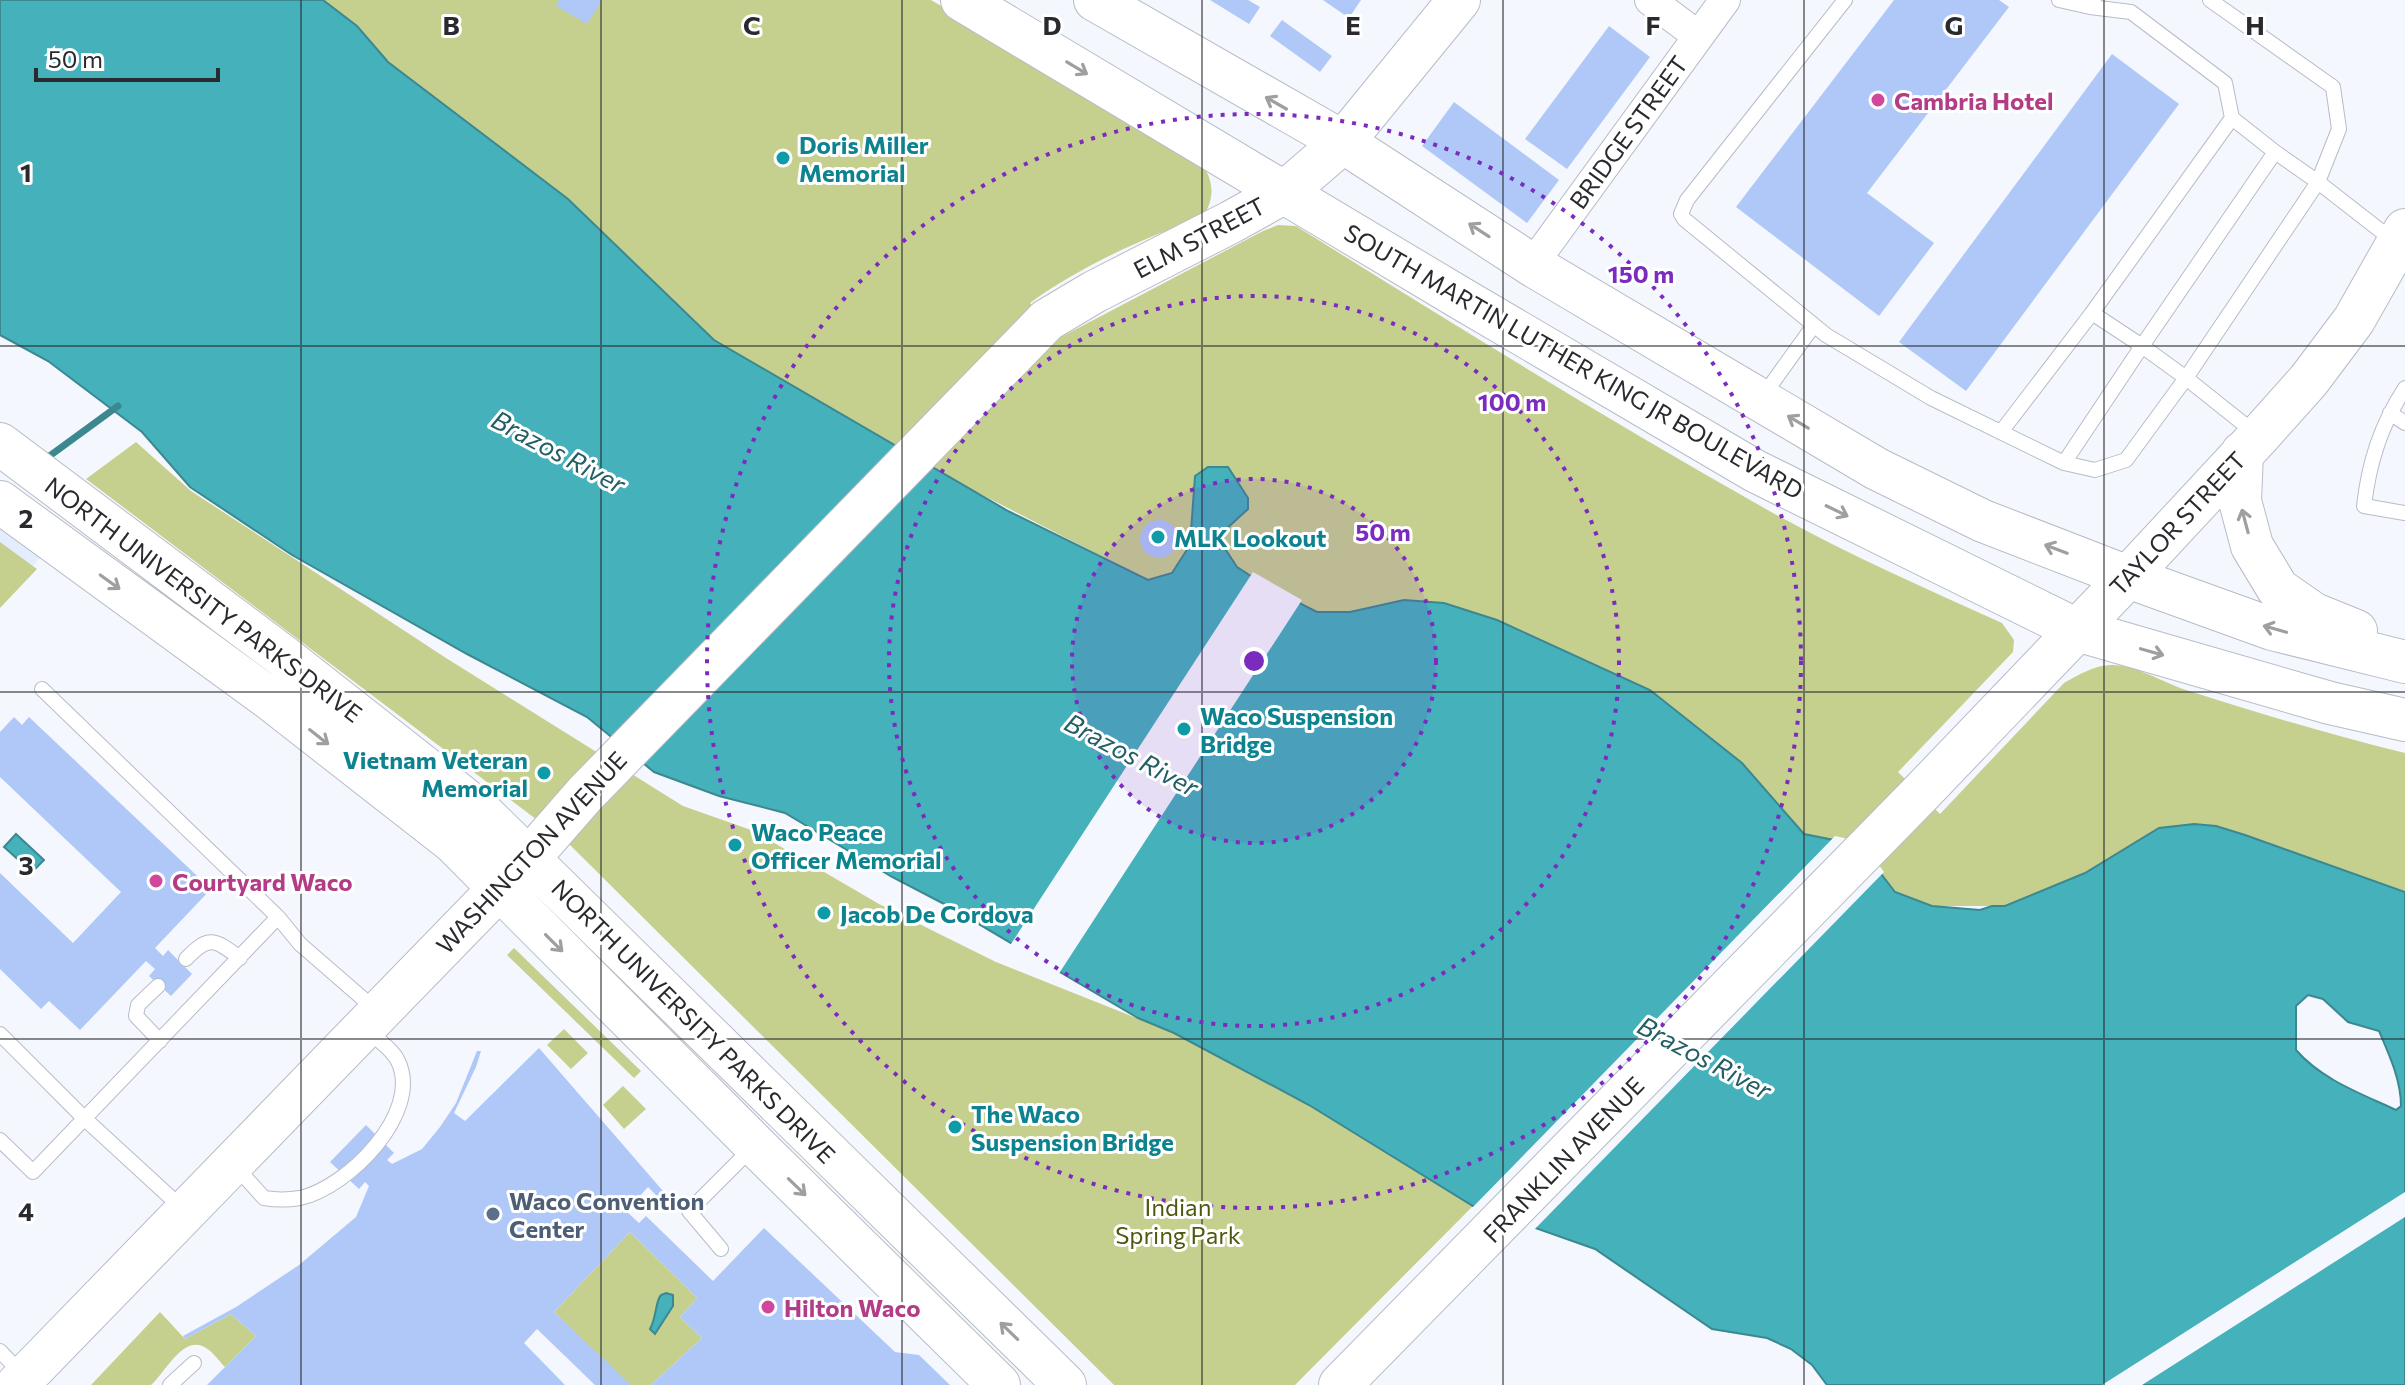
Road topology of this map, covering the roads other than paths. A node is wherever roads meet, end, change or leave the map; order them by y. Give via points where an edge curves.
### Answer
1 (962, 0) edge
2 (1095, 0) edge
3 (1459, 0) edge
4 (1650, 0) edge
5 (1725, 0) edge
6 (1845, 0) edge
7 (2059, 0) edge
8 (2210, 0) edge
9 (2093, 4) edge
10 (1698, 36) junction
11 (2232, 118) junction
12 (1343, 142) junction
13 (2275, 152) junction
14 (2318, 182) junction
15 (1285, 192) junction
16 (2403, 241) edge
17 (1532, 265) junction
18 (2092, 313) junction
19 (1047, 320) joint
20 (1814, 325) junction
21 (2142, 346) junction
22 (2186, 378) junction
23 (2405, 388) edge
24 (1761, 400) junction
25 (2390, 413) junction
26 (2405, 423) edge
27 (2001, 432) junction
28 (0, 444) edge
29 (2250, 445) junction
30 (2064, 463) junction
31 (0, 502) edge
32 (2405, 513) edge
33 (2128, 577) junction
34 (2077, 630) junction
35 (2405, 650) edge
36 (2405, 662) edge
37 (42, 689) dead end
38 (2405, 720) edge
39 (1920, 794) joint
40 (530, 857) junction
41 (499, 888) junction
42 (278, 917) junction
43 (240, 958) junction
44 (186, 959) dead end
45 (158, 986) dead end
46 (371, 1019) junction
47 (0, 1034) edge
48 (160, 1041) junction
49 (85, 1119) junction
50 (0, 1140) edge
51 (755, 1145) junction
52 (232, 1163) junction
53 (185, 1211) junction
54 (721, 1249) dead end
55 (194, 1363) dead end
56 (19, 1374) edge
57 (170, 1385) edge
58 (998, 1385) edge
59 (1065, 1385) edge
60 (1340, 1385) edge

1 -> 15 main road, SOUTH MARTIN LUTHER KING JR BOULEVARD
12 -> 2 main road
3 - 12 main road, ELM STREET
4 - 10 street
5 - 10 street, BRIDGE STREET
6 - 20 lane via 1681,214
7 - 9 lane
8 - 14 lane via 2333,87 2339,129
9 - 11 lane via 2131,12 2225,83
10 - 17 street, BRIDGE STREET
11 - 13 lane
11 - 18 lane
12 - 15 main road, ELM STREET
17 -> 12 main road
13 - 14 lane
13 - 21 lane
14 - 16 lane
14 - 22 lane
15 - 19 main road, ELM STREET
15 -> 34 main road, SOUTH MARTIN LUTHER KING JR BOULEVARD via 1755,471
16 - 29 main road, TAYLOR STREET via 2309,380
17 - 24 main road
18 - 21 lane
18 - 27 lane
19 - 40 main road, WASHINGTON AVENUE via 585,794
20 - 24 lane
20 - 27 lane via 1931,398
21 - 22 lane
21 - 30 lane
22 - 29 lane
22 - 30 lane via 2126,460 2095,470
23 - 25 lane
33 -> 24 main road via 1983,521 1877,469
25 - 26 lane
25 - 32 lane via 2374,451 2364,506
27 - 30 lane
28 - 40 main road, NORTH UNIVERSITY PARKS DRIVE via 284,657 469,802
29 - 33 main road, TAYLOR STREET
35 -> 29 main road via 2314,614 2278,589 2252,546 2240,501
31 -> 41 main road, NORTH UNIVERSITY PARKS DRIVE via 389,791 453,842
33 - 34 main road, TAYLOR STREET
36 -> 33 main road via 2272,629
34 -> 38 main road, SOUTH MARTIN LUTHER KING JR BOULEVARD
34 - 39 main road, TAYLOR STREET
37 - 42 lane
39 - 60 main road, FRANKLIN AVENUE
40 - 41 main road, WASHINGTON AVENUE
59 -> 40 main road, NORTH UNIVERSITY PARKS DRIVE
41 - 46 main road, WASHINGTON AVENUE
41 -> 51 main road, NORTH UNIVERSITY PARKS DRIVE
42 - 43 lane
42 - 46 lane
43 - 44 lane via 212,941 201,943
43 - 48 lane
45 - 48 lane via 138,1005 136,1016
46 - 52 main road, WASHINGTON AVENUE
46 - 52 lane via 398,1060 401,1084 398,1110 363,1159 315,1193 275,1200 264,1198
47 - 49 lane
48 - 49 lane
49 - 50 lane via 33,1172
49 - 53 lane
51 - 54 lane via 689,1211
51 -> 58 main road, NORTH UNIVERSITY PARKS DRIVE
52 - 53 main road, WASHINGTON AVENUE
53 - 56 main road, WASHINGTON AVENUE
55 - 57 lane

